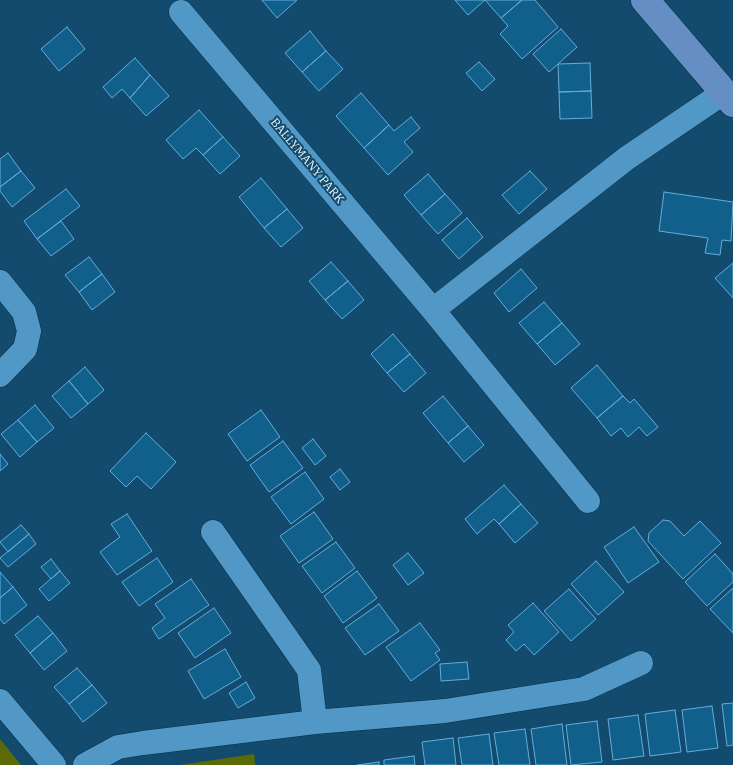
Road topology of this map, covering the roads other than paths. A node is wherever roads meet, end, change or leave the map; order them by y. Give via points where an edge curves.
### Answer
1 (645, 0) edge
2 (181, 12) dead end
3 (728, 98) edge
4 (0, 282) edge
5 (433, 310) junction
6 (0, 375) edge
7 (588, 501) dead end
8 (213, 532) dead end
9 (641, 663) dead end
10 (0, 701) edge
11 (315, 722) junction
12 (54, 765) edge
13 (85, 765) edge

1 - 3 main road
2 - 5 street, BALLYMANY PARK
3 - 5 street via 627,158
4 - 6 street via 24,312 29,331 25,349
5 - 7 street, BALLYMANY PARK
8 - 11 street via 309,670
9 - 11 street via 584,689 445,711
10 - 12 street
11 - 13 street via 118,747

